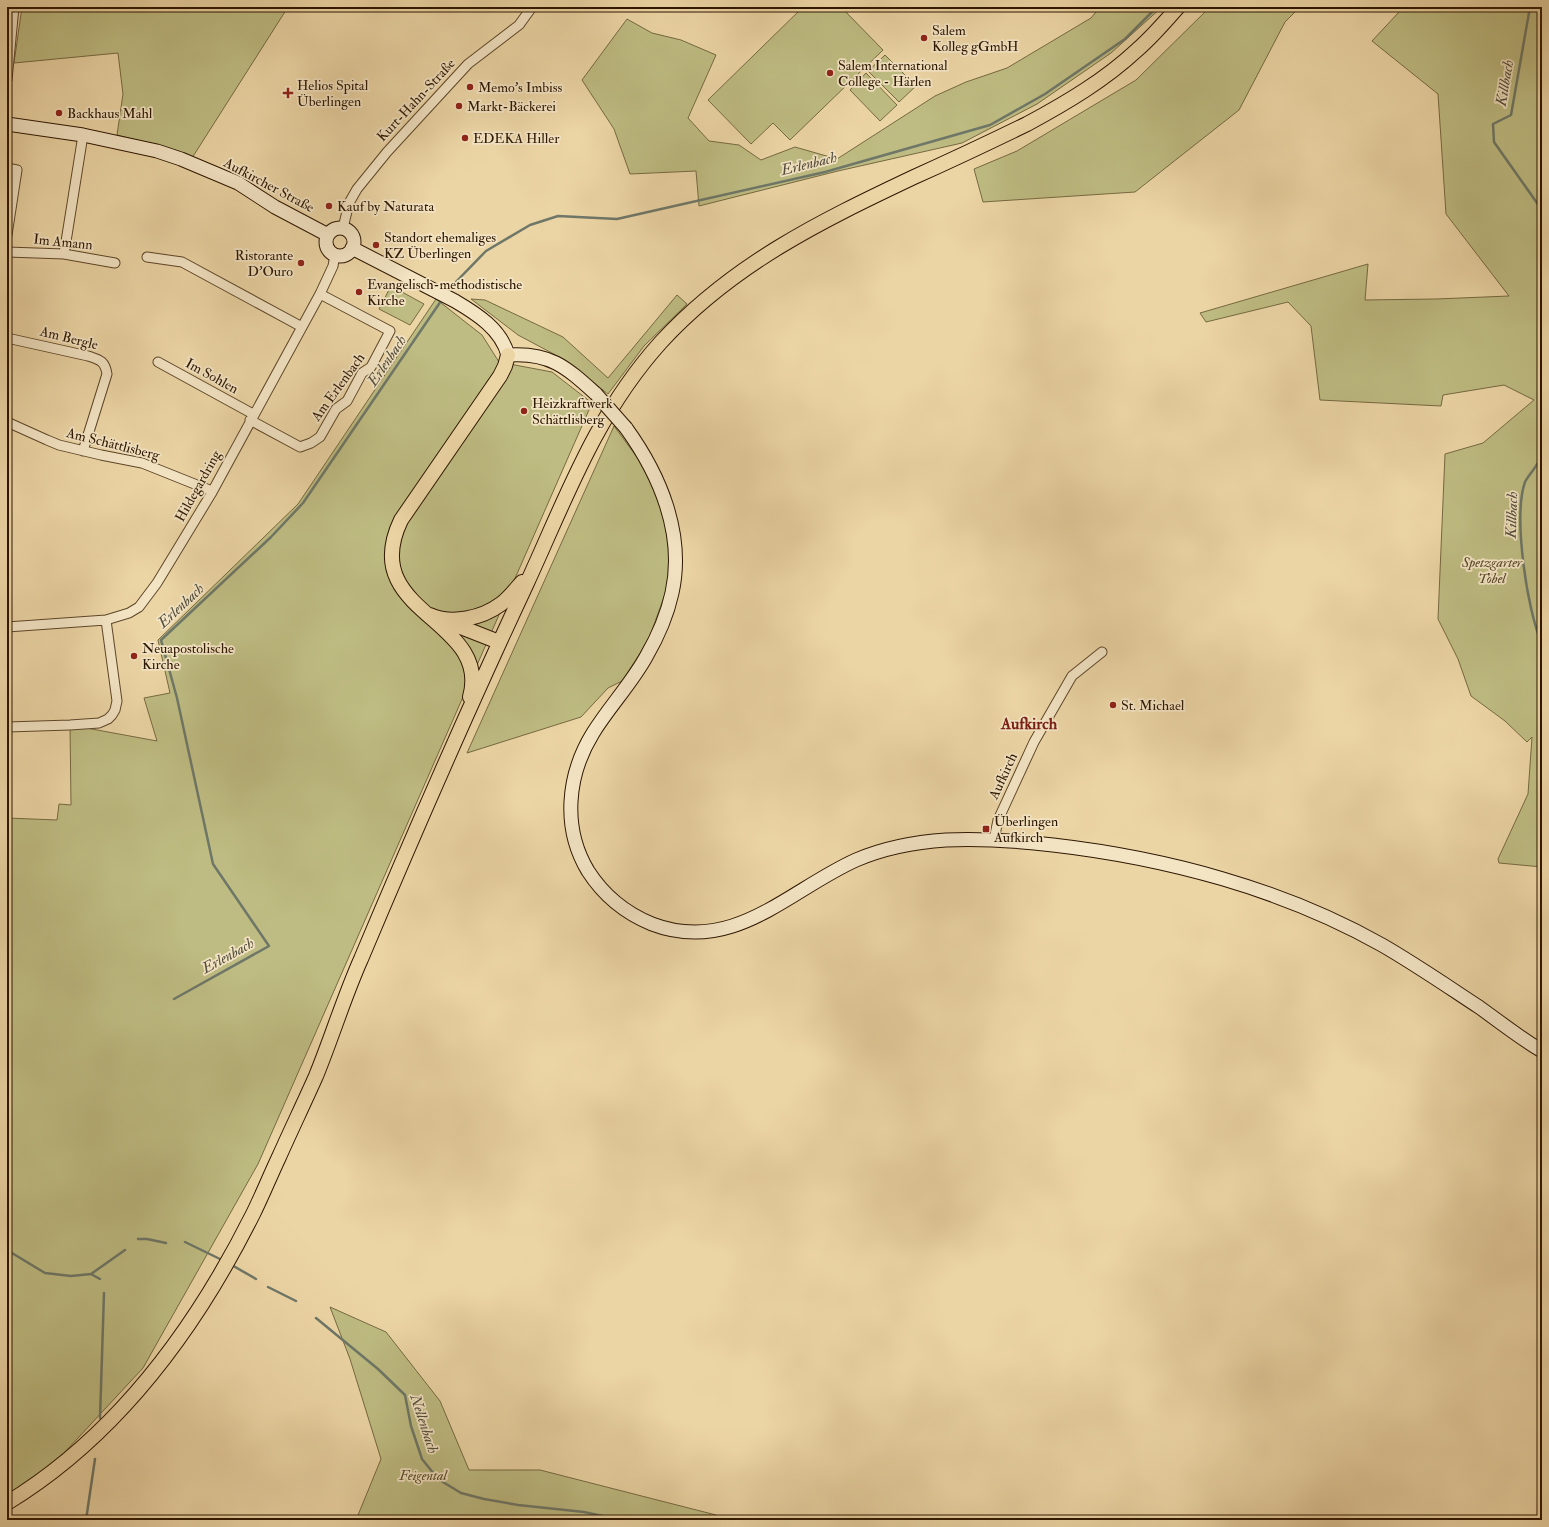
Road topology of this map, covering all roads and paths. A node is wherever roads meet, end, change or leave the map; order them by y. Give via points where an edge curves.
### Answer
1 (12, 7) edge
2 (532, 7) edge
3 (1178, 7) edge
4 (8, 63) edge
5 (7, 80) edge
6 (7, 124) edge
7 (83, 135) junction
8 (7, 168) edge
9 (344, 228) junction
10 (7, 235) edge
11 (328, 235) junction
12 (352, 248) junction
13 (7, 252) edge
14 (64, 254) junction
15 (335, 255) junction
16 (147, 257) dead end
17 (116, 263) dead end
18 (320, 294) junction
19 (302, 327) junction
20 (7, 338) edge
21 (508, 355) junction
22 (158, 362) dead end
23 (251, 417) junction
24 (7, 422) edge
25 (83, 451) junction
26 (212, 491) junction
27 (535, 566) junction
28 (106, 620) junction
29 (437, 620) junction
30 (7, 627) edge
31 (498, 646) junction
32 (1102, 652) dead end
33 (463, 722) junction
34 (7, 727) edge
35 (994, 840) junction
36 (1542, 1051) edge
37 (7, 1503) edge

1 - 4 street
2 - 9 street, Kurt-Hahn-Straße via 519,25 468,64 382,157 349,203
3 - 27 main road via 1138,50 1063,104 1028,124 873,196 794,237 744,269 699,305 646,360 615,401 587,450
4 - 5 street
6 - 7 street, Aufkircher Straße
7 - 11 street, Aufkircher Straße via 157,151 181,159 238,183 275,207
7 - 14 street
8 - 10 street via 17,170
9 - 11 street via 336,229
9 - 12 street via 353,237
11 - 15 street via 328,249
12 - 15 street via 345,255
12 - 21 street via 471,311 499,335
13 - 14 street, Im Amann
14 - 17 street, Im Amann
15 - 18 street, Hildegardring via 333,266
16 - 19 street via 182,262
18 - 19 street, Hildegardring
18 - 23 street, Am Erlenbach via 390,331 372,367 362,373 347,401 336,409 320,437 311,443 300,447
19 - 23 street, Hildegardring
20 - 25 street, Am Bergle via 88,356 104,364 107,374
21 - 29 main road via 500,376 421,491 398,528 393,544 392,554 397,580 406,595
21 - 35 street, bridge via 535,356 553,361 575,375 596,394 626,428 646,456 658,480 674,539 675,578 658,633 645,659 593,732 579,759 571,789 570,816 576,845 587,869 603,891 625,910 657,926 681,932 708,932 746,922 831,873 889,848 946,840
22 - 23 street, Im Sohlen
23 - 26 street, Hildegardring
24 - 25 street, Am Schättlisberg via 46,440
25 - 26 street, Am Schättlisberg via 142,463
26 - 28 street, Hildegardring via 178,549 139,607
27 - 29 main road via 509,598 491,610 469,618
27 - 31 main road
28 - 30 street, Hildegardring
28 - 34 street via 117,701 112,715 104,721 87,724
29 - 31 main road
29 - 33 main road via 465,652 471,670 471,692
31 - 33 main road
32 - 35 street, Aufkirch via 1072,676 1064,689 1034,742 998,820
33 - 37 main road via 358,966 316,1075 254,1212 230,1256 167,1354 118,1413 62,1465
35 - 36 street via 1088,849 1161,864 1239,884 1304,906 1412,963

